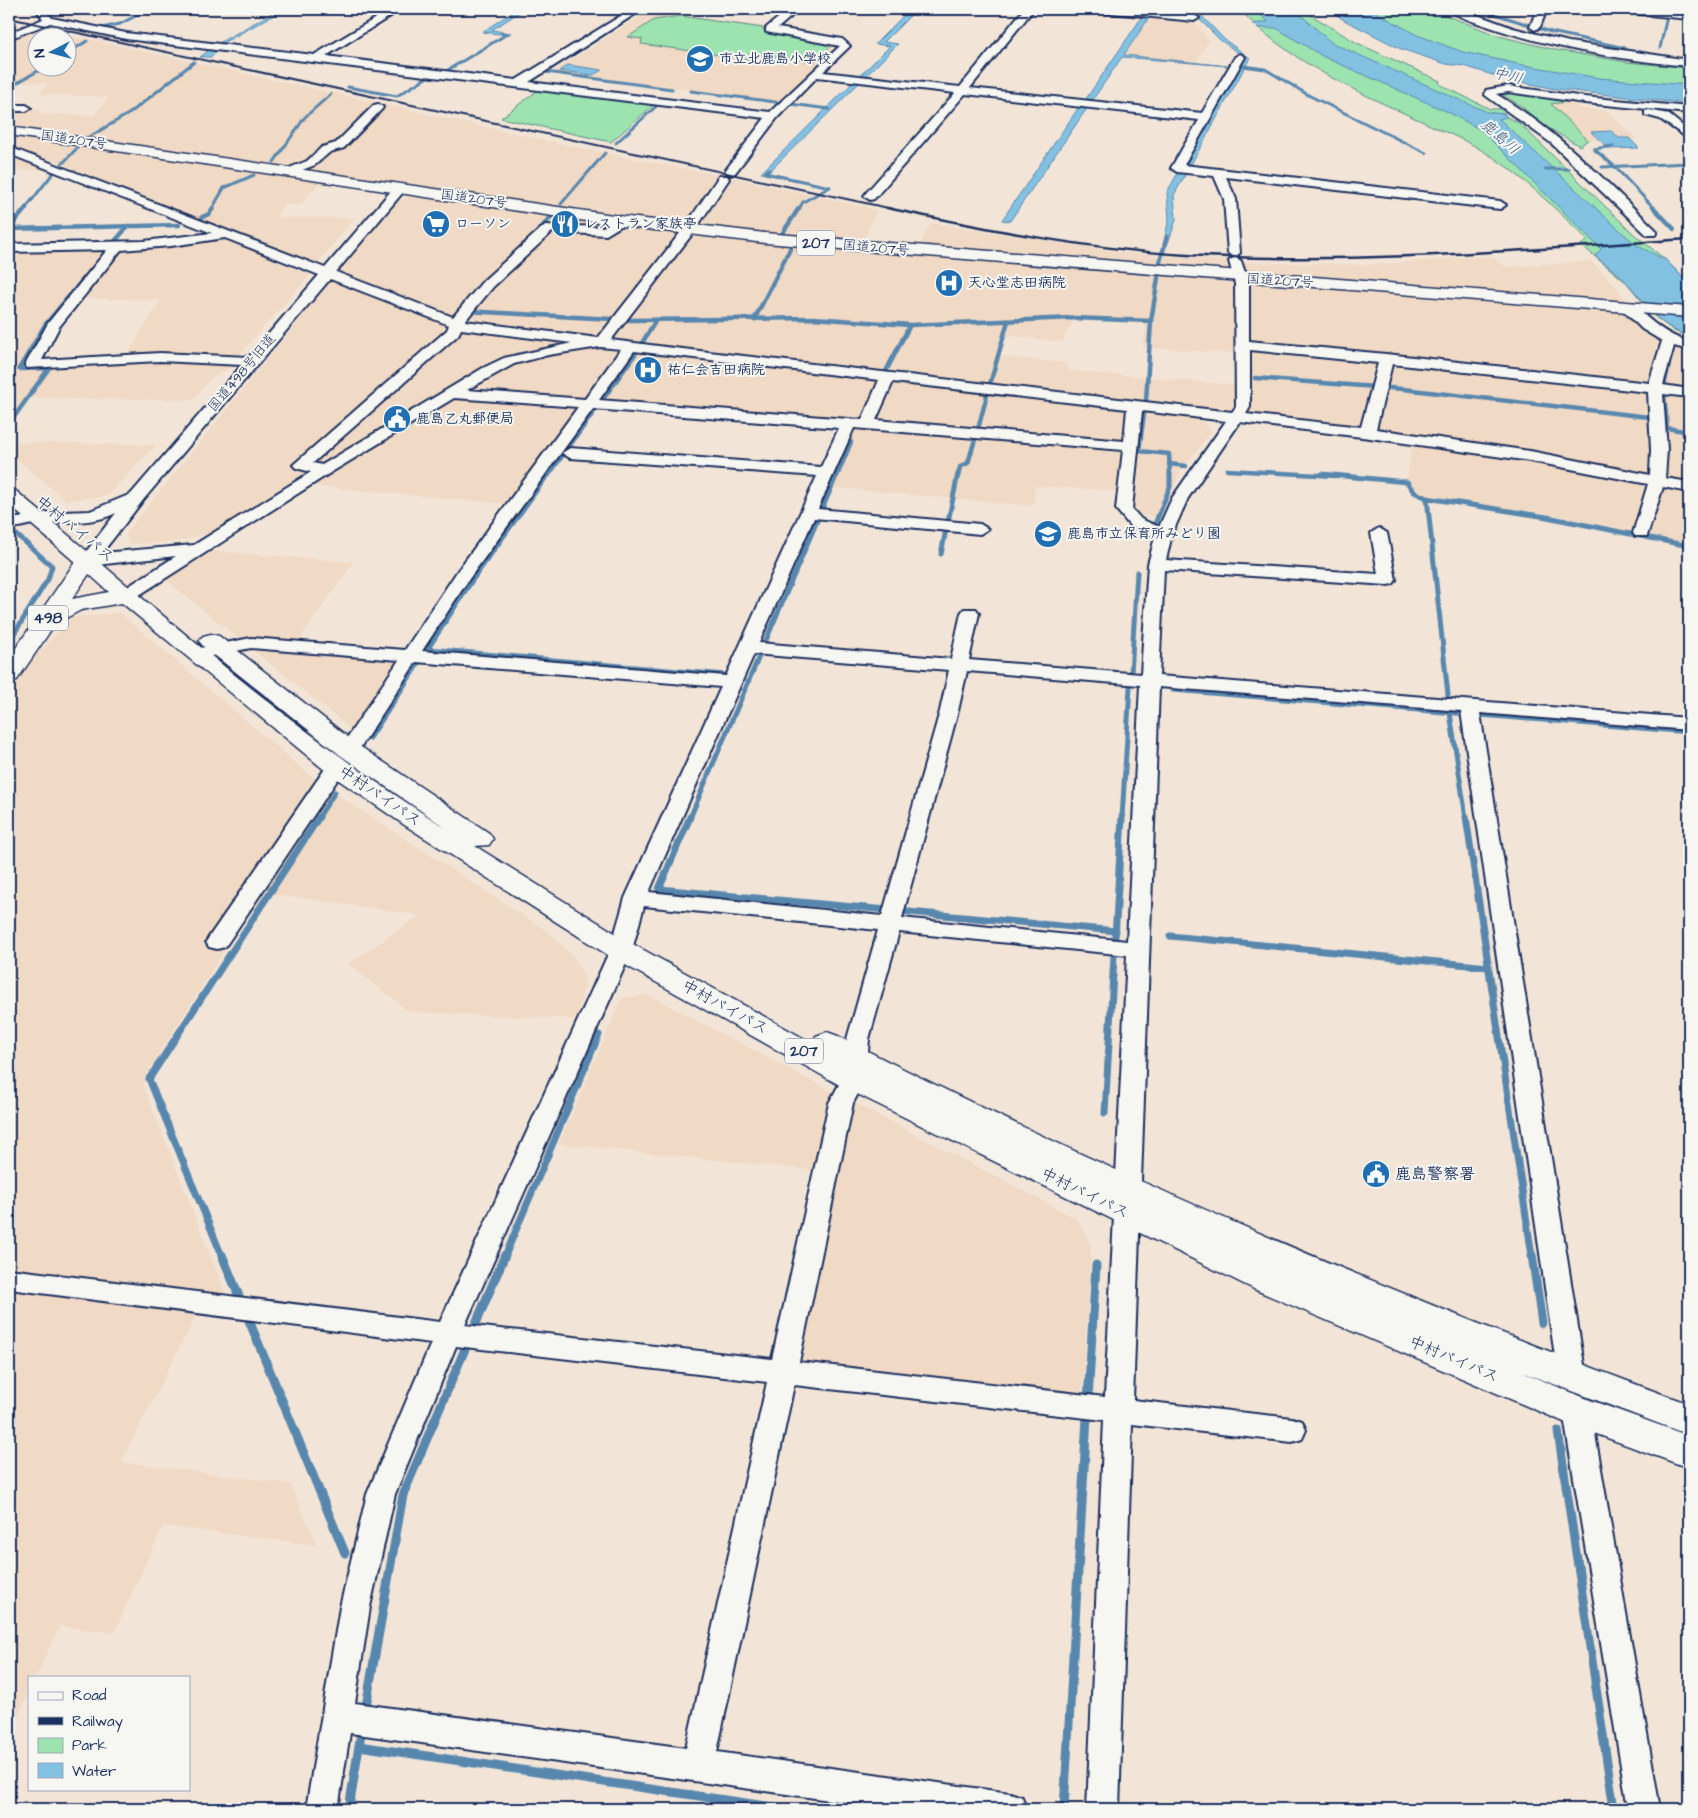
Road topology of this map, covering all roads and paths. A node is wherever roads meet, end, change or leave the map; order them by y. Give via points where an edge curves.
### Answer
1 (41, 9) edge
2 (397, 9) edge
3 (638, 9) edge
4 (795, 9) edge
5 (1029, 9) edge
6 (1101, 9) edge
7 (1453, 9) edge
8 (1542, 9) edge
9 (1620, 9) edge
10 (1689, 16) edge
11 (1194, 18) dead end
12 (49, 20) junction
13 (1535, 27) dead end
14 (9, 36) edge
15 (1240, 57) dead end
16 (316, 58) junction
17 (1689, 63) edge
18 (814, 74) junction
19 (518, 84) junction
20 (680, 93) dead end
21 (961, 93) junction
22 (1585, 100) junction
23 (663, 102) junction
24 (378, 107) dead end
25 (9, 108) edge
26 (26, 108) dead end
27 (1689, 110) edge
28 (773, 116) junction
29 (1205, 117) junction
30 (9, 131) edge
31 (1689, 136) edge
32 (9, 150) edge
33 (288, 172) junction
34 (1219, 174) junction
35 (400, 188) junction
36 (870, 196) dead end
37 (1500, 205) dead end
38 (620, 221) junction
39 (688, 230) junction
40 (1651, 232) dead end
41 (224, 234) junction
42 (118, 245) junction
43 (9, 248) edge
44 (1236, 264) junction
45 (326, 273) junction
46 (1629, 308) junction
47 (1689, 312) edge
48 (462, 315) junction
49 (555, 337) junction
50 (1669, 340) junction
51 (602, 342) junction
52 (1243, 345) junction
53 (631, 346) junction
54 (1689, 346) edge
55 (548, 351) junction
56 (1386, 358) junction
57 (252, 361) junction
58 (888, 377) junction
59 (1655, 388) junction
60 (449, 393) junction
61 (1689, 393) edge
62 (596, 404) junction
63 (1135, 406) junction
64 (1237, 418) junction
65 (848, 424) junction
66 (867, 424) junction
67 (1370, 433) junction
68 (1130, 446) junction
69 (570, 453) dead end
70 (301, 465) junction
71 (324, 470) junction
72 (826, 472) junction
73 (9, 475) edge
74 (1657, 480) junction
75 (1689, 487) edge
76 (9, 495) edge
77 (138, 496) junction
78 (274, 502) junction
79 (808, 513) junction
80 (34, 519) edge
81 (980, 529) dead end
82 (1379, 533) dead end
83 (1641, 533) dead end
84 (1164, 534) junction
85 (197, 550) junction
86 (98, 556) junction
87 (1156, 564) junction
88 (134, 590) junction
89 (970, 613) dead end
90 (46, 620) junction
91 (748, 648) junction
92 (208, 651) junction
93 (412, 656) junction
94 (958, 665) junction
95 (9, 675) edge
96 (1150, 681) junction
97 (733, 682) junction
98 (1470, 713) junction
99 (1689, 724) edge
100 (342, 759) junction
101 (636, 898) junction
102 (890, 924) junction
103 (217, 942) dead end
104 (624, 943) junction
105 (1123, 948) junction
106 (854, 1068) junction
107 (1127, 1202) junction
108 (9, 1279) edge
109 (448, 1334) junction
110 (782, 1371) junction
111 (1572, 1377) junction
112 (1098, 1406) junction
113 (1577, 1411) junction
114 (1689, 1420) edge
115 (1292, 1430) dead end
116 (1689, 1452) edge
117 (337, 1716) junction
118 (698, 1766) junction
119 (322, 1809) edge
120 (1010, 1809) edge
121 (1103, 1809) edge
122 (1644, 1809) edge

1 - 12 street
2 - 16 street
3 - 19 street
4 - 18 street via 770,30 842,42 844,46
5 - 21 street
6 - 11 street
7 - 17 street via 1554,42
8 - 13 street
9 - 10 street
12 - 14 street
12 - 16 street via 126,36
15 - 29 street
16 - 19 street
18 - 21 street
18 - 28 street
19 - 23 street
20 - 23 street
21 - 29 street
21 - 36 street
22 - 27 street
22 - 31 street via 1588,105 1664,116
22 - 40 street via 1508,89 1490,92 1550,136
23 - 28 street
24 - 33 street via 340,146 326,149 311,163
25 - 26 street
28 - 39 street
29 - 34 street via 1177,168
30 - 33 highway, 国道207号 / 207
32 - 41 street
33 - 35 highway, 国道207号 / 207
34 - 37 street
34 - 44 street via 1230,200
35 - 38 highway, 国道207号 / 207
35 - 45 street, 国道498号旧道
38 - 39 highway, 国道207号 / 207
38 - 48 street via 606,231 548,228 488,284
39 - 44 highway, 国道207号 / 207 via 840,245
39 - 51 street
41 - 42 street
41 - 45 street
42 - 43 street
42 - 57 street via 54,326 32,365 160,357
44 - 46 highway, 国道207号 / 207
44 - 52 street via 1242,284
45 - 48 street
45 - 57 street, 国道498号旧道
46 - 47 highway, 国道207号 / 207
46 - 50 street via 1647,326
48 - 49 street
48 - 70 street via 453,332
49 - 51 street
49 - 55 street
50 - 54 street
50 - 59 street
51 - 53 street
51 - 55 street
52 - 56 street
52 - 64 street via 1244,407
53 - 58 street
53 - 62 street
55 - 60 street via 509,362
56 - 59 street
56 - 67 street via 1368,428
57 - 77 street, 国道498号旧道
58 - 63 street
58 - 66 street
59 - 61 street
59 - 74 street via 1660,450
60 - 62 street
60 - 71 street
62 - 65 street
62 - 93 street via 462,577
63 - 64 street
63 - 68 street
64 - 67 street
64 - 84 street via 1184,491
65 - 66 street
65 - 72 street
66 - 68 street
67 - 74 street via 1530,456
68 - 84 street via 1124,509 1128,517 1142,528
69 - 72 street
70 - 71 street
70 - 78 street
71 - 78 street
72 - 79 street
73 - 80 highway, 中村バイパス / 207
74 - 75 street
74 - 83 street
76 - 80 highway, 中村バイパス / 207
77 - 80 street via 98,514
77 - 86 street, 国道498号旧道
78 - 85 street
79 - 81 street
79 - 91 street
80 - 86 highway, 中村バイパス / 207
82 - 87 street via 1387,580
84 - 87 street
85 - 86 street
85 - 88 street
86 - 88 highway, 中村バイパス / 207
86 - 90 highway, 498
87 - 96 street
88 - 90 highway via 74,605
88 - 92 highway, 中村バイパス / 207
89 - 94 street
90 - 95 highway, 498
91 - 94 street
91 - 97 street
92 - 93 street via 251,643
92 - 100 highway, 中村バイパス / 207
93 - 97 street
93 - 100 street
94 - 96 street
94 - 102 street via 950,711
96 - 98 street
96 - 105 street
97 - 101 street
98 - 99 street
98 - 111 street
100 - 103 street
100 - 104 highway, 中村バイパス / 207 via 415,820
101 - 102 street
101 - 104 street
102 - 105 street
102 - 106 street
104 - 106 highway, 中村バイパス / 207
104 - 109 street
105 - 107 street
106 - 107 highway, 中村バイパス / 207
106 - 110 street via 841,1103
107 - 111 highway, 中村バイパス / 207 via 1332,1279
107 - 112 street
107 - 113 highway, 中村バイパス / 207 via 1268,1280
108 - 109 street
109 - 110 street
109 - 117 street via 381,1494 355,1607
110 - 112 street
110 - 118 street
111 - 114 highway, 中村バイパス / 207
112 - 115 street
112 - 121 street
113 - 116 highway, 中村バイパス / 207
113 - 122 street
117 - 118 street
117 - 119 street
118 - 120 street

